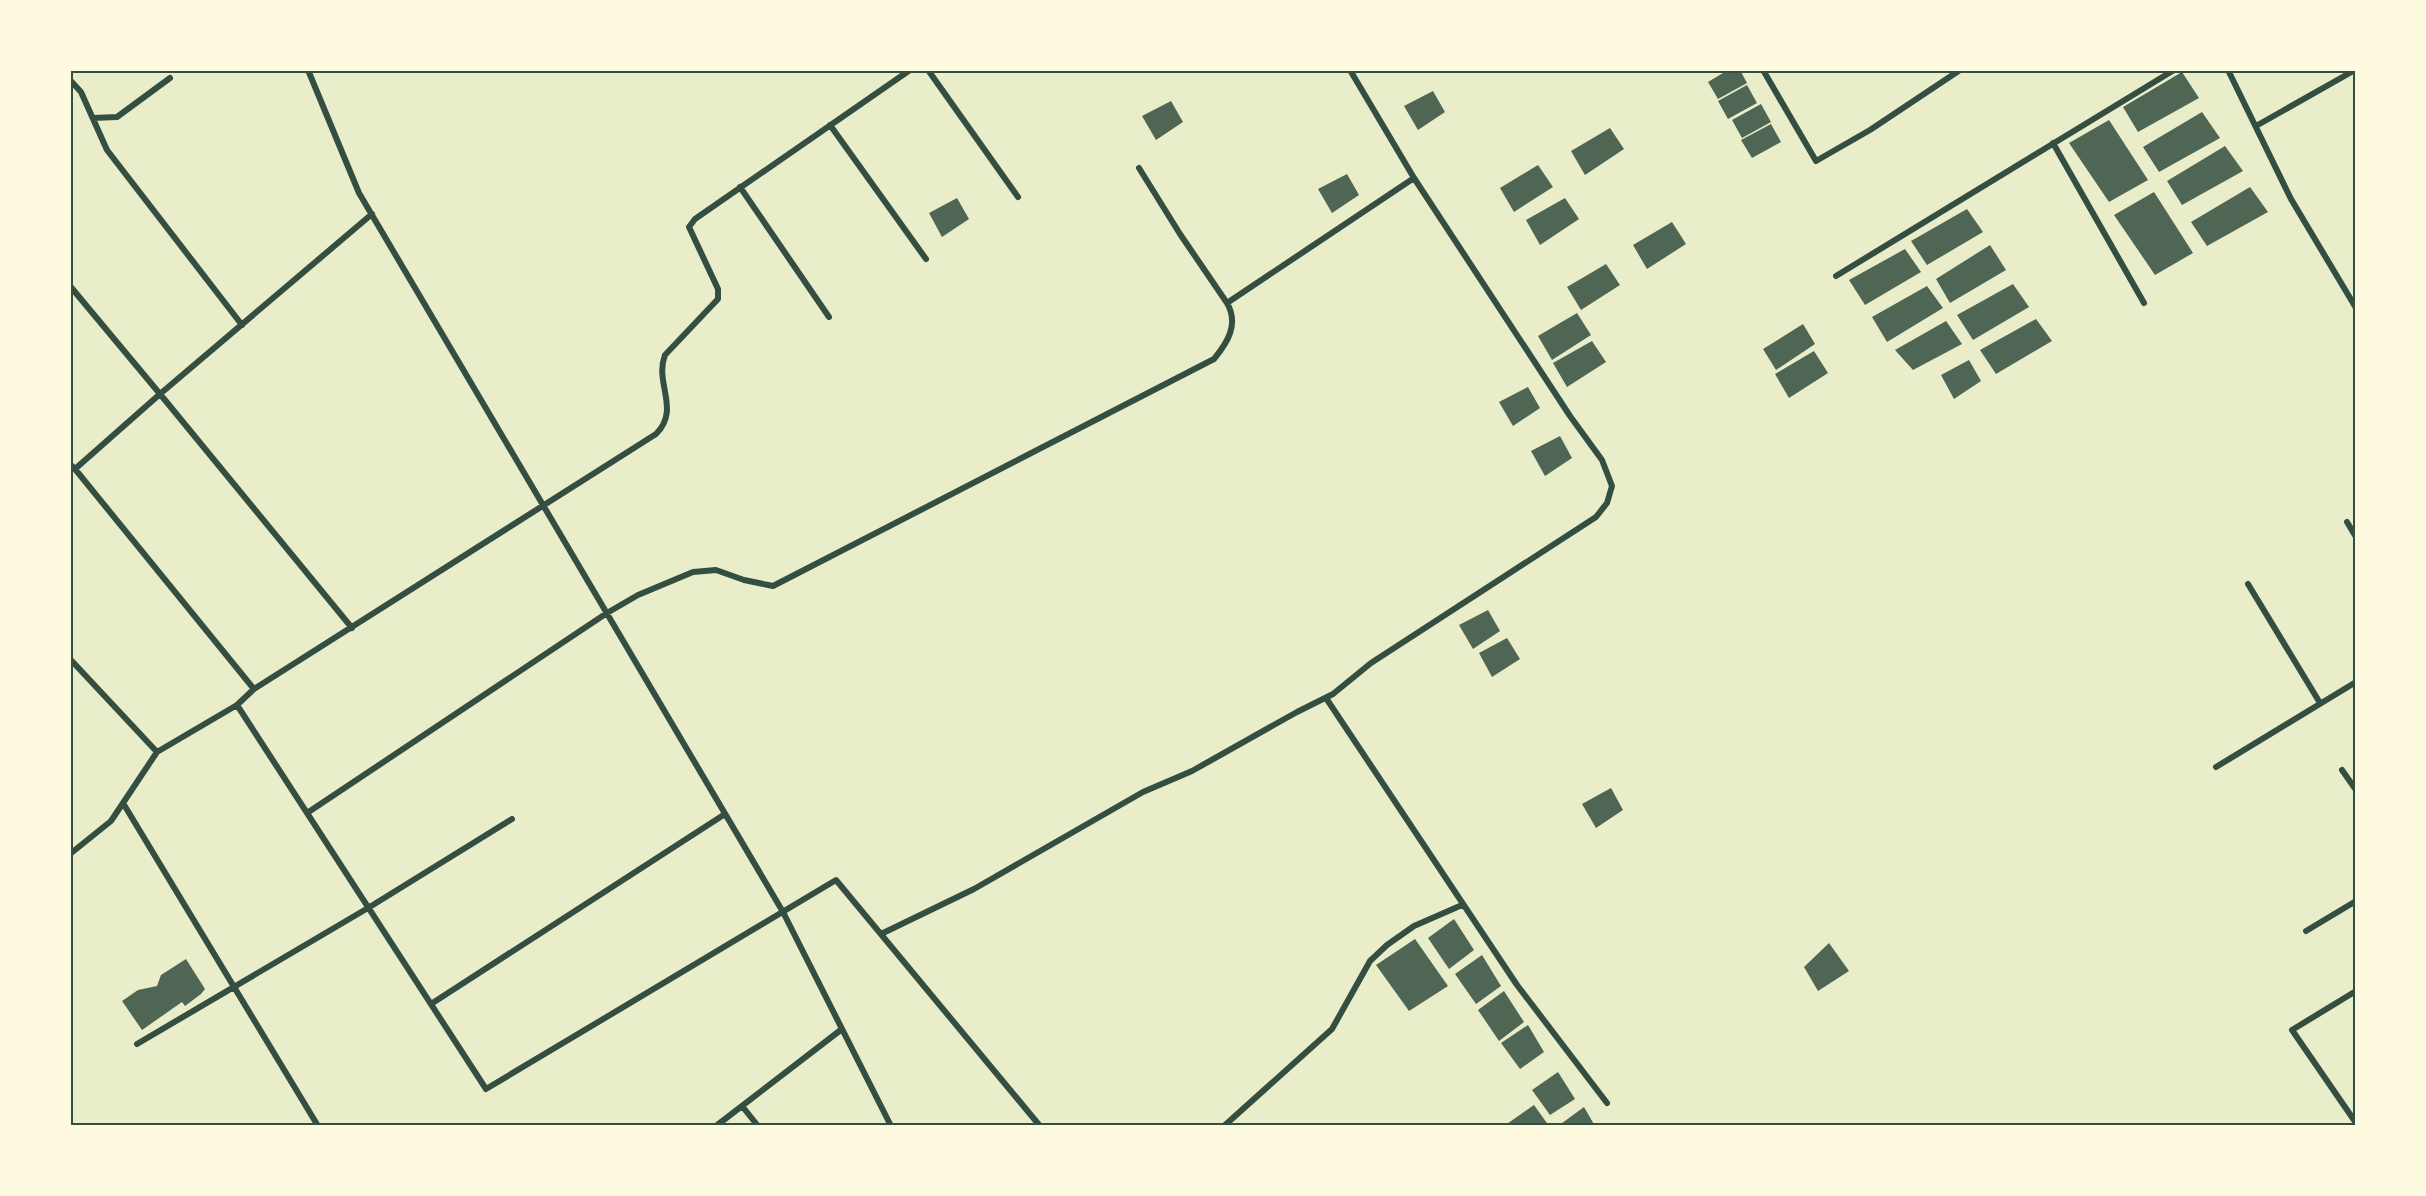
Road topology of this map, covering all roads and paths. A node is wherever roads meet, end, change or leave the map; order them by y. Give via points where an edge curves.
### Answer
1 (308, 70) edge
2 (910, 70) edge
3 (928, 70) edge
4 (1350, 70) edge
5 (1763, 70) edge
6 (1960, 70) edge
7 (2174, 70) edge
8 (2228, 70) edge
9 (2355, 70) edge
10 (170, 78) dead end
11 (70, 80) edge
12 (93, 118) junction
13 (830, 125) junction
14 (2256, 126) junction
15 (2053, 143) junction
16 (1139, 168) dead end
17 (1413, 178) junction
18 (740, 187) junction
19 (1018, 197) dead end
20 (372, 214) junction
21 (926, 259) dead end
22 (1836, 276) dead end
23 (70, 286) edge
24 (1227, 303) junction
25 (2144, 303) dead end
26 (2355, 308) edge
27 (829, 317) dead end
28 (242, 325) junction
29 (160, 394) junction
30 (73, 467) edge
31 (544, 506) junction
32 (2347, 522) dead end
33 (2355, 537) edge
34 (2248, 584) dead end
35 (607, 614) junction
36 (351, 628) junction
37 (70, 659) edge
38 (2355, 682) edge
39 (254, 689) junction
40 (1326, 698) junction
41 (2320, 703) junction
42 (237, 705) junction
43 (157, 752) junction
44 (2216, 766) dead end
45 (2342, 770) dead end
46 (2355, 790) edge
47 (123, 803) junction
48 (307, 813) junction
49 (725, 814) junction
50 (512, 819) dead end
51 (70, 854) edge
52 (2355, 901) edge
53 (1462, 905) junction
54 (368, 908) junction
55 (783, 912) junction
56 (2306, 931) dead end
57 (881, 934) junction
58 (234, 987) junction
59 (2355, 991) edge
60 (431, 1004) junction
61 (842, 1029) junction
62 (137, 1044) dead end
63 (1607, 1103) dead end
64 (742, 1106) junction
65 (2355, 1123) edge
66 (318, 1125) edge
67 (716, 1125) edge
68 (758, 1125) edge
69 (891, 1125) edge
70 (1040, 1125) edge
71 (1224, 1125) edge

1 - 20 street via 359,193
2 - 13 street
3 - 19 street
4 - 17 street
5 - 6 street via 1816,160 1870,130
7 - 15 street
8 - 14 street
9 - 14 street
10 - 12 street via 117,117
11 - 12 street via 81,92
12 - 28 street via 107,150
13 - 18 street
13 - 21 street
14 - 26 street via 2291,199
15 - 22 street
15 - 25 street
16 - 24 street
17 - 24 street
17 - 40 street via 1602,460 1612,486 1607,503 1596,517 1371,663
18 - 27 street
18 - 31 street via 694,219 689,227 718,289 718,299 661,364 668,413 665,425
20 - 28 street
20 - 31 street
23 - 29 street
24 - 35 street via 1233,314 1233,327 1214,359 773,586 716,570 693,572 638,595
28 - 29 street
29 - 30 street
29 - 36 street
30 - 39 street
31 - 35 street
31 - 36 street
32 - 33 street
34 - 41 street
35 - 48 street
35 - 49 street
36 - 39 street
37 - 43 street
38 - 41 street
39 - 42 street
40 - 53 street
40 - 57 street via 1192,771 1143,792 974,889
41 - 44 street
42 - 43 street
42 - 48 street
43 - 47 street
45 - 46 street
47 - 51 street via 111,821
47 - 58 street
48 - 54 street
49 - 55 street
49 - 60 street
50 - 54 street
52 - 56 street
53 - 63 street
53 - 71 street via 1414,926 1370,960 1332,1029
54 - 58 street
54 - 60 street
55 - 57 street via 836,880
55 - 60 street via 486,1089
55 - 61 street
57 - 70 street
58 - 62 street
58 - 66 street
59 - 65 street via 2292,1030
61 - 64 street
61 - 69 street
64 - 67 street
64 - 68 street

